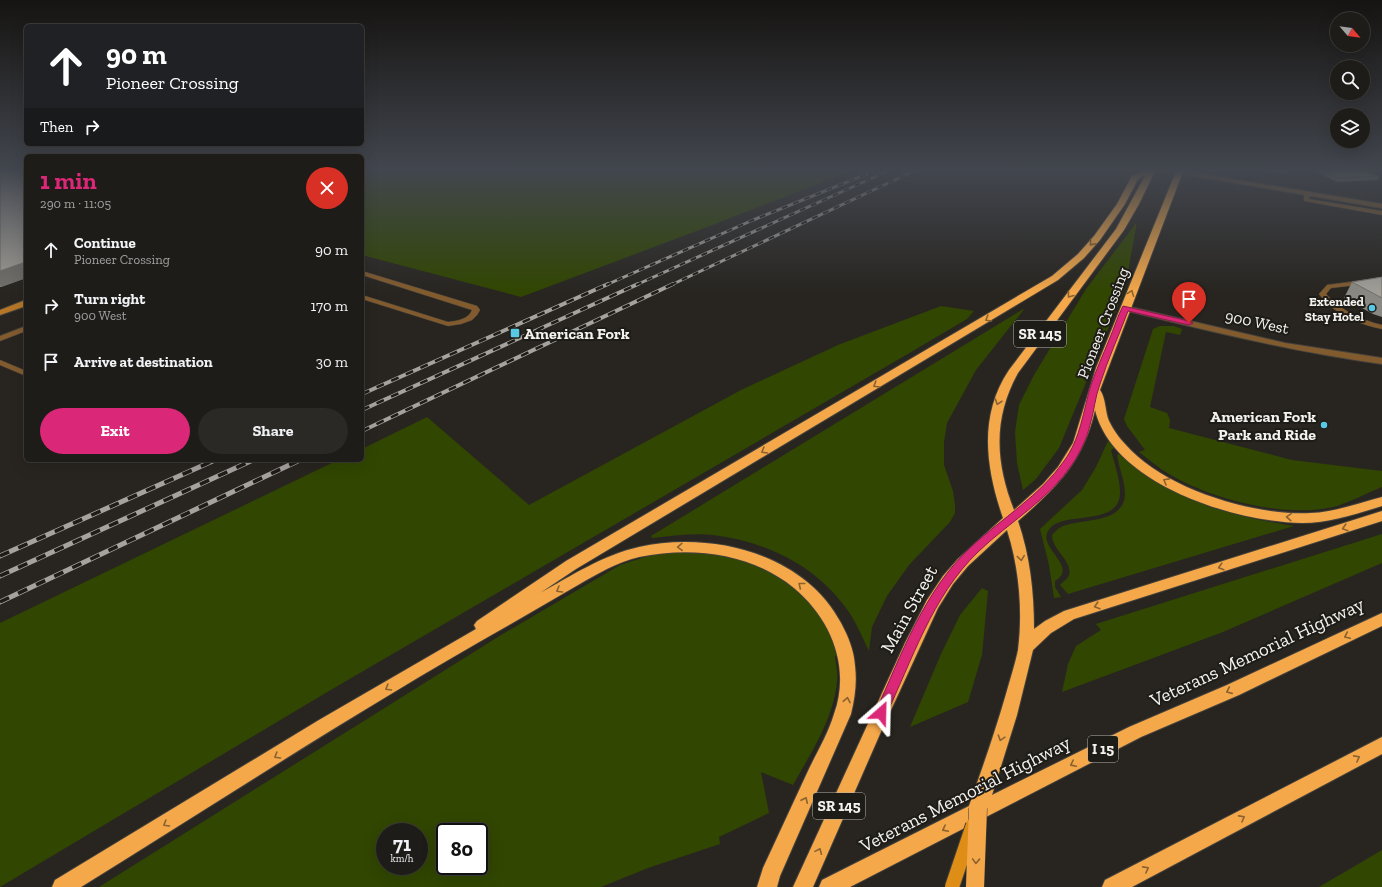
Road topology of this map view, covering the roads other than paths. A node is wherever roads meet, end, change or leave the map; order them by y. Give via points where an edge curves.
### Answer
1 (1117, 210) edge
2 (1131, 210) edge
3 (1164, 210) edge
4 (1362, 210) edge
5 (1382, 214) edge
6 (364, 274) edge
7 (1382, 280) edge
8 (364, 298) edge
9 (24, 304) edge
10 (1126, 308) junction
11 (0, 313) edge
12 (1382, 327) edge
13 (24, 329) edge
14 (0, 339) edge
15 (1382, 361) edge
16 (0, 362) edge
17 (24, 373) edge
18 (1095, 385) junction
19 (1382, 501) edge
20 (1382, 516) edge
21 (1011, 520) junction
22 (1382, 619) edge
23 (1026, 648) junction
24 (421, 668) junction
25 (1382, 745) edge
26 (978, 808) junction
27 (62, 887) edge
28 (767, 887) edge
29 (803, 887) edge
30 (829, 887) edge
31 (952, 887) edge
32 (976, 887) edge
33 (1112, 887) edge

1 -> 24 highway via 1092,243 1056,278 571,565
2 -> 21 highway, Pioneer Crossing / SR 145 via 1120,230 1032,345 1010,376 1001,394 994,418 993,447 999,485
10 -> 3 highway, Pioneer Crossing / SR 145
4 - 5 lane
6 - 8 lane via 474,308 476,314 462,322 448,324
7 - 12 lane via 1329,286 1322,294 1337,307 1360,320
9 - 11 street
10 - 15 street, 900 West via 1262,340
10 - 18 highway, Pioneer Crossing / SR 145
13 - 14 lane
16 - 17 lane
19 -> 18 highway via 1338,514 1302,518 1239,511 1197,497 1150,472 1126,453 1103,419
18 - 21 highway, Pioneer Crossing / SR 145 via 1086,426 1068,463 1051,485
20 -> 23 highway via 1069,615 1042,629
21 -> 23 highway, SR 145 via 1020,552 1025,587
29 -> 21 highway, Main Street / SR 145 via 939,592 965,558
22 -> 30 highway, Veterans Memorial Highway / I 15 via 1233,690 1135,732
23 -> 26 highway, SR 145 via 1013,700
24 -> 27 highway
28 -> 24 highway via 770,875 834,736 848,698 848,664 838,631 828,614 806,590 785,574 752,558 720,549 669,547 635,553 586,574
33 -> 25 highway
26 - 31 main road, SR 145, bridge
26 -> 32 highway, bridge

